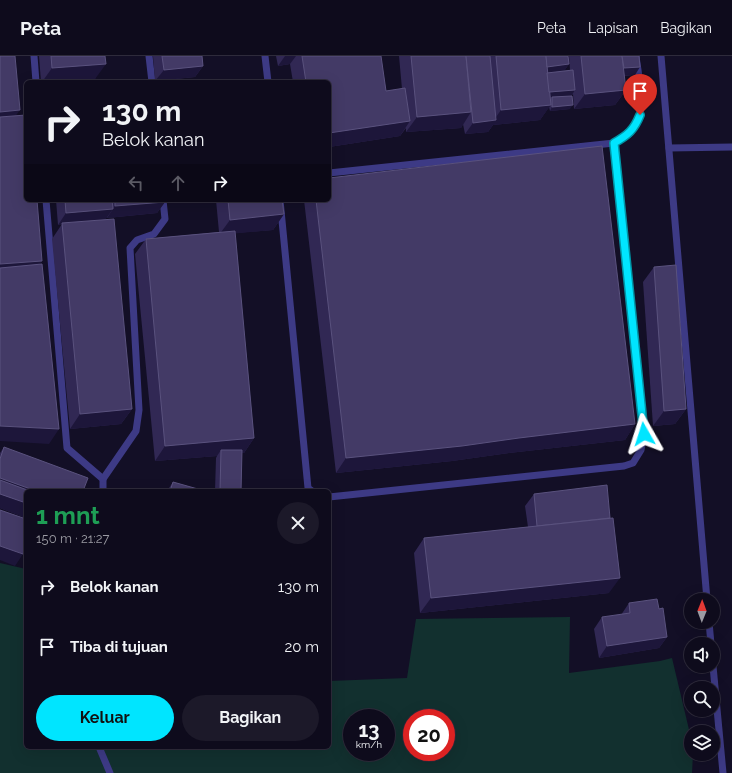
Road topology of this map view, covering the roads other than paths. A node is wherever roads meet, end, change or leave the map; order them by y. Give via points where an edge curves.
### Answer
1 (34, 56) edge
2 (149, 56) edge
3 (265, 56) edge
4 (636, 56) edge
5 (661, 56) edge
6 (36, 80) edge
7 (152, 80) edge
8 (268, 80) edge
9 (614, 143) junction
10 (732, 147) edge
11 (668, 148) junction
12 (331, 173) edge
13 (46, 202) edge
14 (163, 202) edge
15 (280, 202) edge
16 (103, 479) junction
17 (103, 489) edge
18 (309, 489) edge
19 (331, 496) edge
20 (706, 593) edge
21 (714, 673) edge
22 (100, 749) edge
23 (110, 773) edge
24 (723, 773) edge

1 - 6 lane
2 - 7 lane
3 - 8 lane
4 - 9 lane via 640,115 628,135
5 - 11 lane
9 - 12 lane
9 - 19 lane via 644,434 641,450 633,463 624,466
10 - 11 lane
11 - 20 lane
13 - 16 lane via 67,448
14 - 16 lane via 165,219 154,234 137,240 130,248 139,410 136,431
15 - 18 lane
16 - 17 lane
21 - 24 lane
22 - 23 lane

